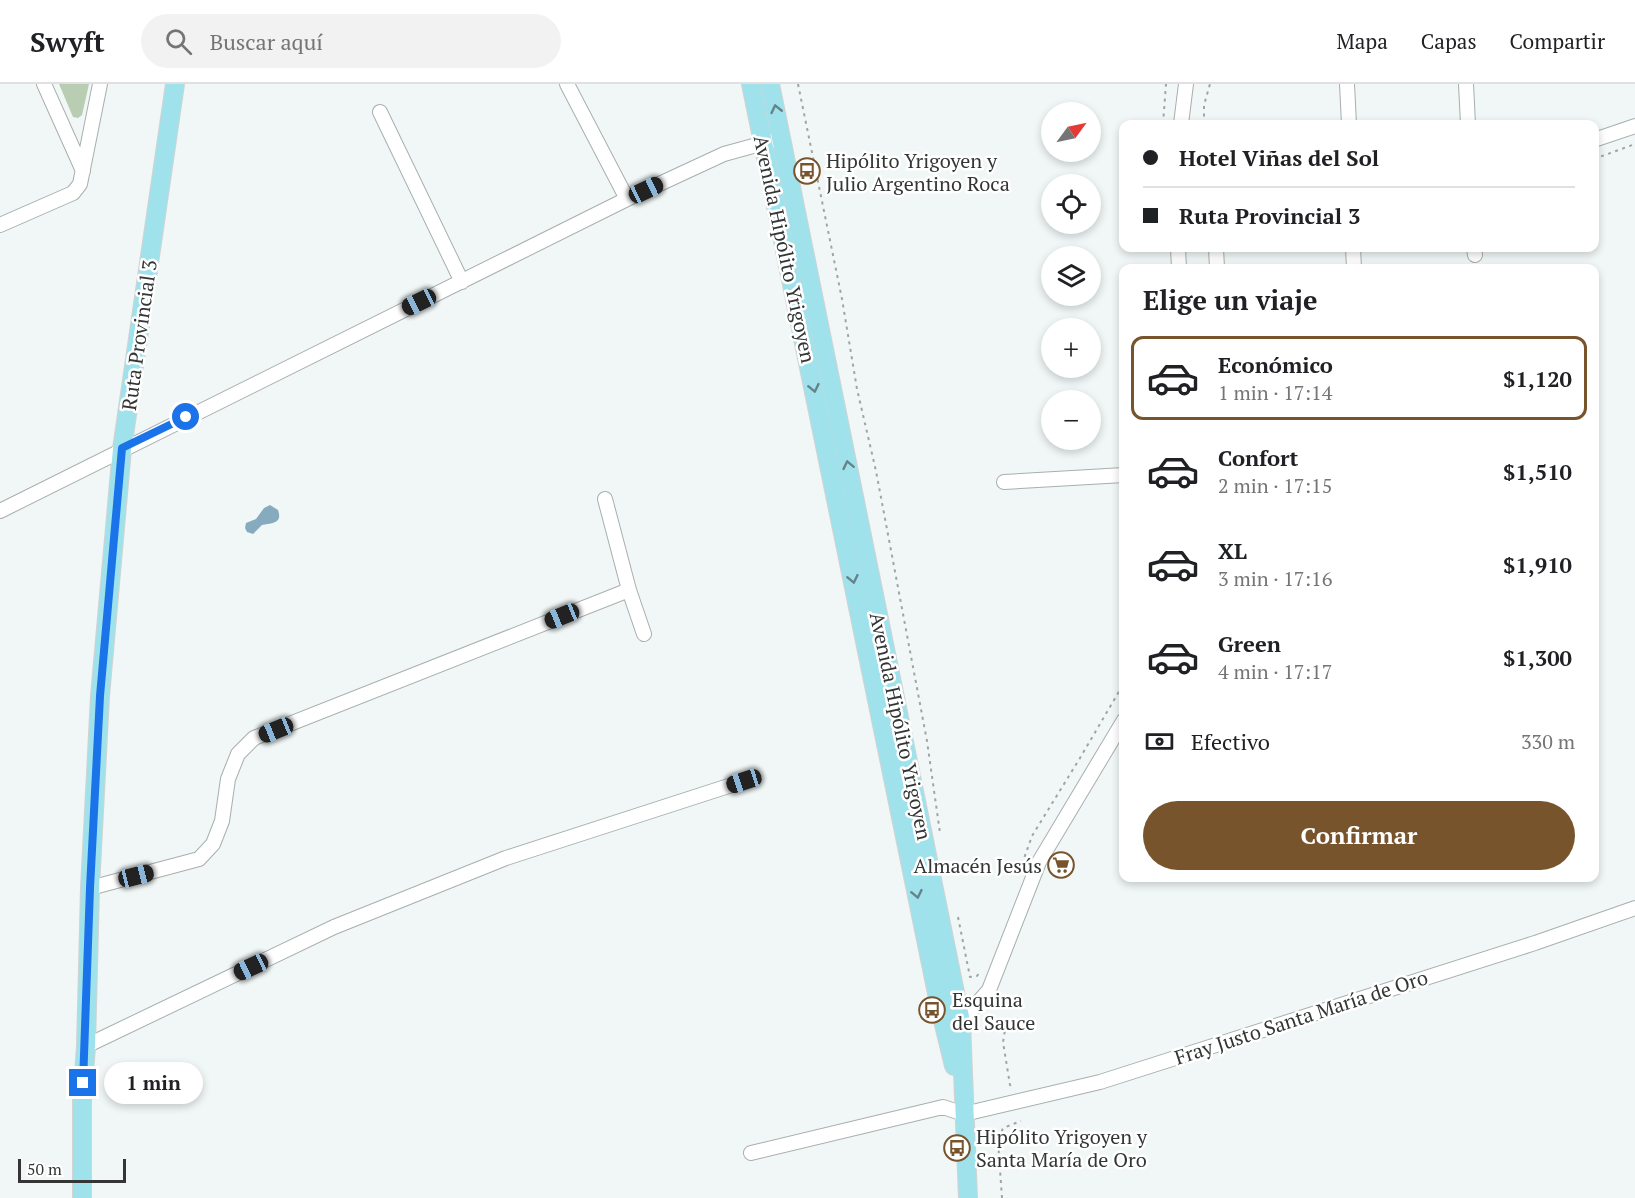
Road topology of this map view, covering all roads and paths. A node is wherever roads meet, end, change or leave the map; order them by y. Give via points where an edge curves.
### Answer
1 (44, 84) edge
2 (100, 84) edge
3 (175, 84) edge
4 (567, 84) edge
5 (751, 84) edge
6 (770, 84) edge
7 (798, 84) edge
8 (1166, 84) edge
9 (1186, 84) edge
10 (1210, 84) edge
11 (1347, 84) edge
12 (1467, 84) edge
13 (380, 112) dead end
14 (1163, 120) edge
15 (1182, 120) edge
16 (1204, 120) edge
17 (1348, 120) edge
18 (1468, 120) edge
19 (1635, 126) edge
20 (1599, 138) edge
21 (782, 140) junction
22 (764, 142) junction
23 (1635, 144) edge
24 (1599, 157) edge
25 (83, 171) junction
26 (627, 199) junction
27 (0, 225) edge
28 (462, 282) junction
29 (122, 448) junction
30 (1119, 475) edge
31 (1004, 482) dead end
32 (844, 492) junction
33 (605, 499) dead end
34 (0, 510) edge
35 (629, 590) junction
36 (644, 634) dead end
37 (1119, 692) edge
38 (1119, 728) edge
39 (744, 781) dead end
40 (942, 843) dead end
41 (1018, 874) dead end
42 (90, 888) junction
43 (1635, 908) edge
44 (957, 916) dead end
45 (983, 968) dead end
46 (1006, 1024) dead end
47 (954, 1026) junction
48 (86, 1046) junction
49 (1017, 1090) dead end
50 (964, 1114) junction
51 (1021, 1121) dead end
52 (751, 1153) dead end
53 (82, 1198) edge
54 (968, 1198) edge
55 (1002, 1198) edge

1 - 25 street
2 - 25 street
3 - 29 main road, Ruta Provincial 3
4 - 26 street
5 - 22 main road, Avenida Hipólito Yrigoyen
21 -> 6 main road, Avenida Hipólito Yrigoyen
7 - 40 path via 876,471
8 - 14 path
9 - 15 street
10 - 16 path
11 - 17 street
12 - 18 street
13 - 28 street
19 - 20 street
21 - 22 street
32 -> 21 main road, Avenida Hipólito Yrigoyen
22 - 26 street via 724,154
22 -> 32 main road, Avenida Hipólito Yrigoyen
23 - 24 path
25 - 27 street via 73,194
26 - 28 street
28 - 29 street
29 - 34 street
29 - 42 main road, Ruta Provincial 3 via 100,696
30 - 31 street
32 - 47 main road, Avenida Hipólito Yrigoyen
33 - 35 street
35 - 36 street
35 - 42 street via 254,738 238,754 228,779 222,821 213,844 199,859
37 - 41 path via 1032,836
38 - 47 street via 1039,862 989,990
39 - 48 street via 506,858 334,927
42 - 48 main road, Ruta Provincial 3
43 - 50 street, Fray Justo Santa María de Oro via 1100,1082
44 - 45 path via 970,977 977,976
46 - 49 path via 1003,1042 1010,1085
47 - 50 main road, Avenida Hipólito Yrigoyen
48 - 53 main road, Ruta Provincial 3
50 - 52 street via 943,1107
50 - 54 main road, Avenida Hipólito Yrigoyen
51 - 55 path via 1003,1128 998,1141

